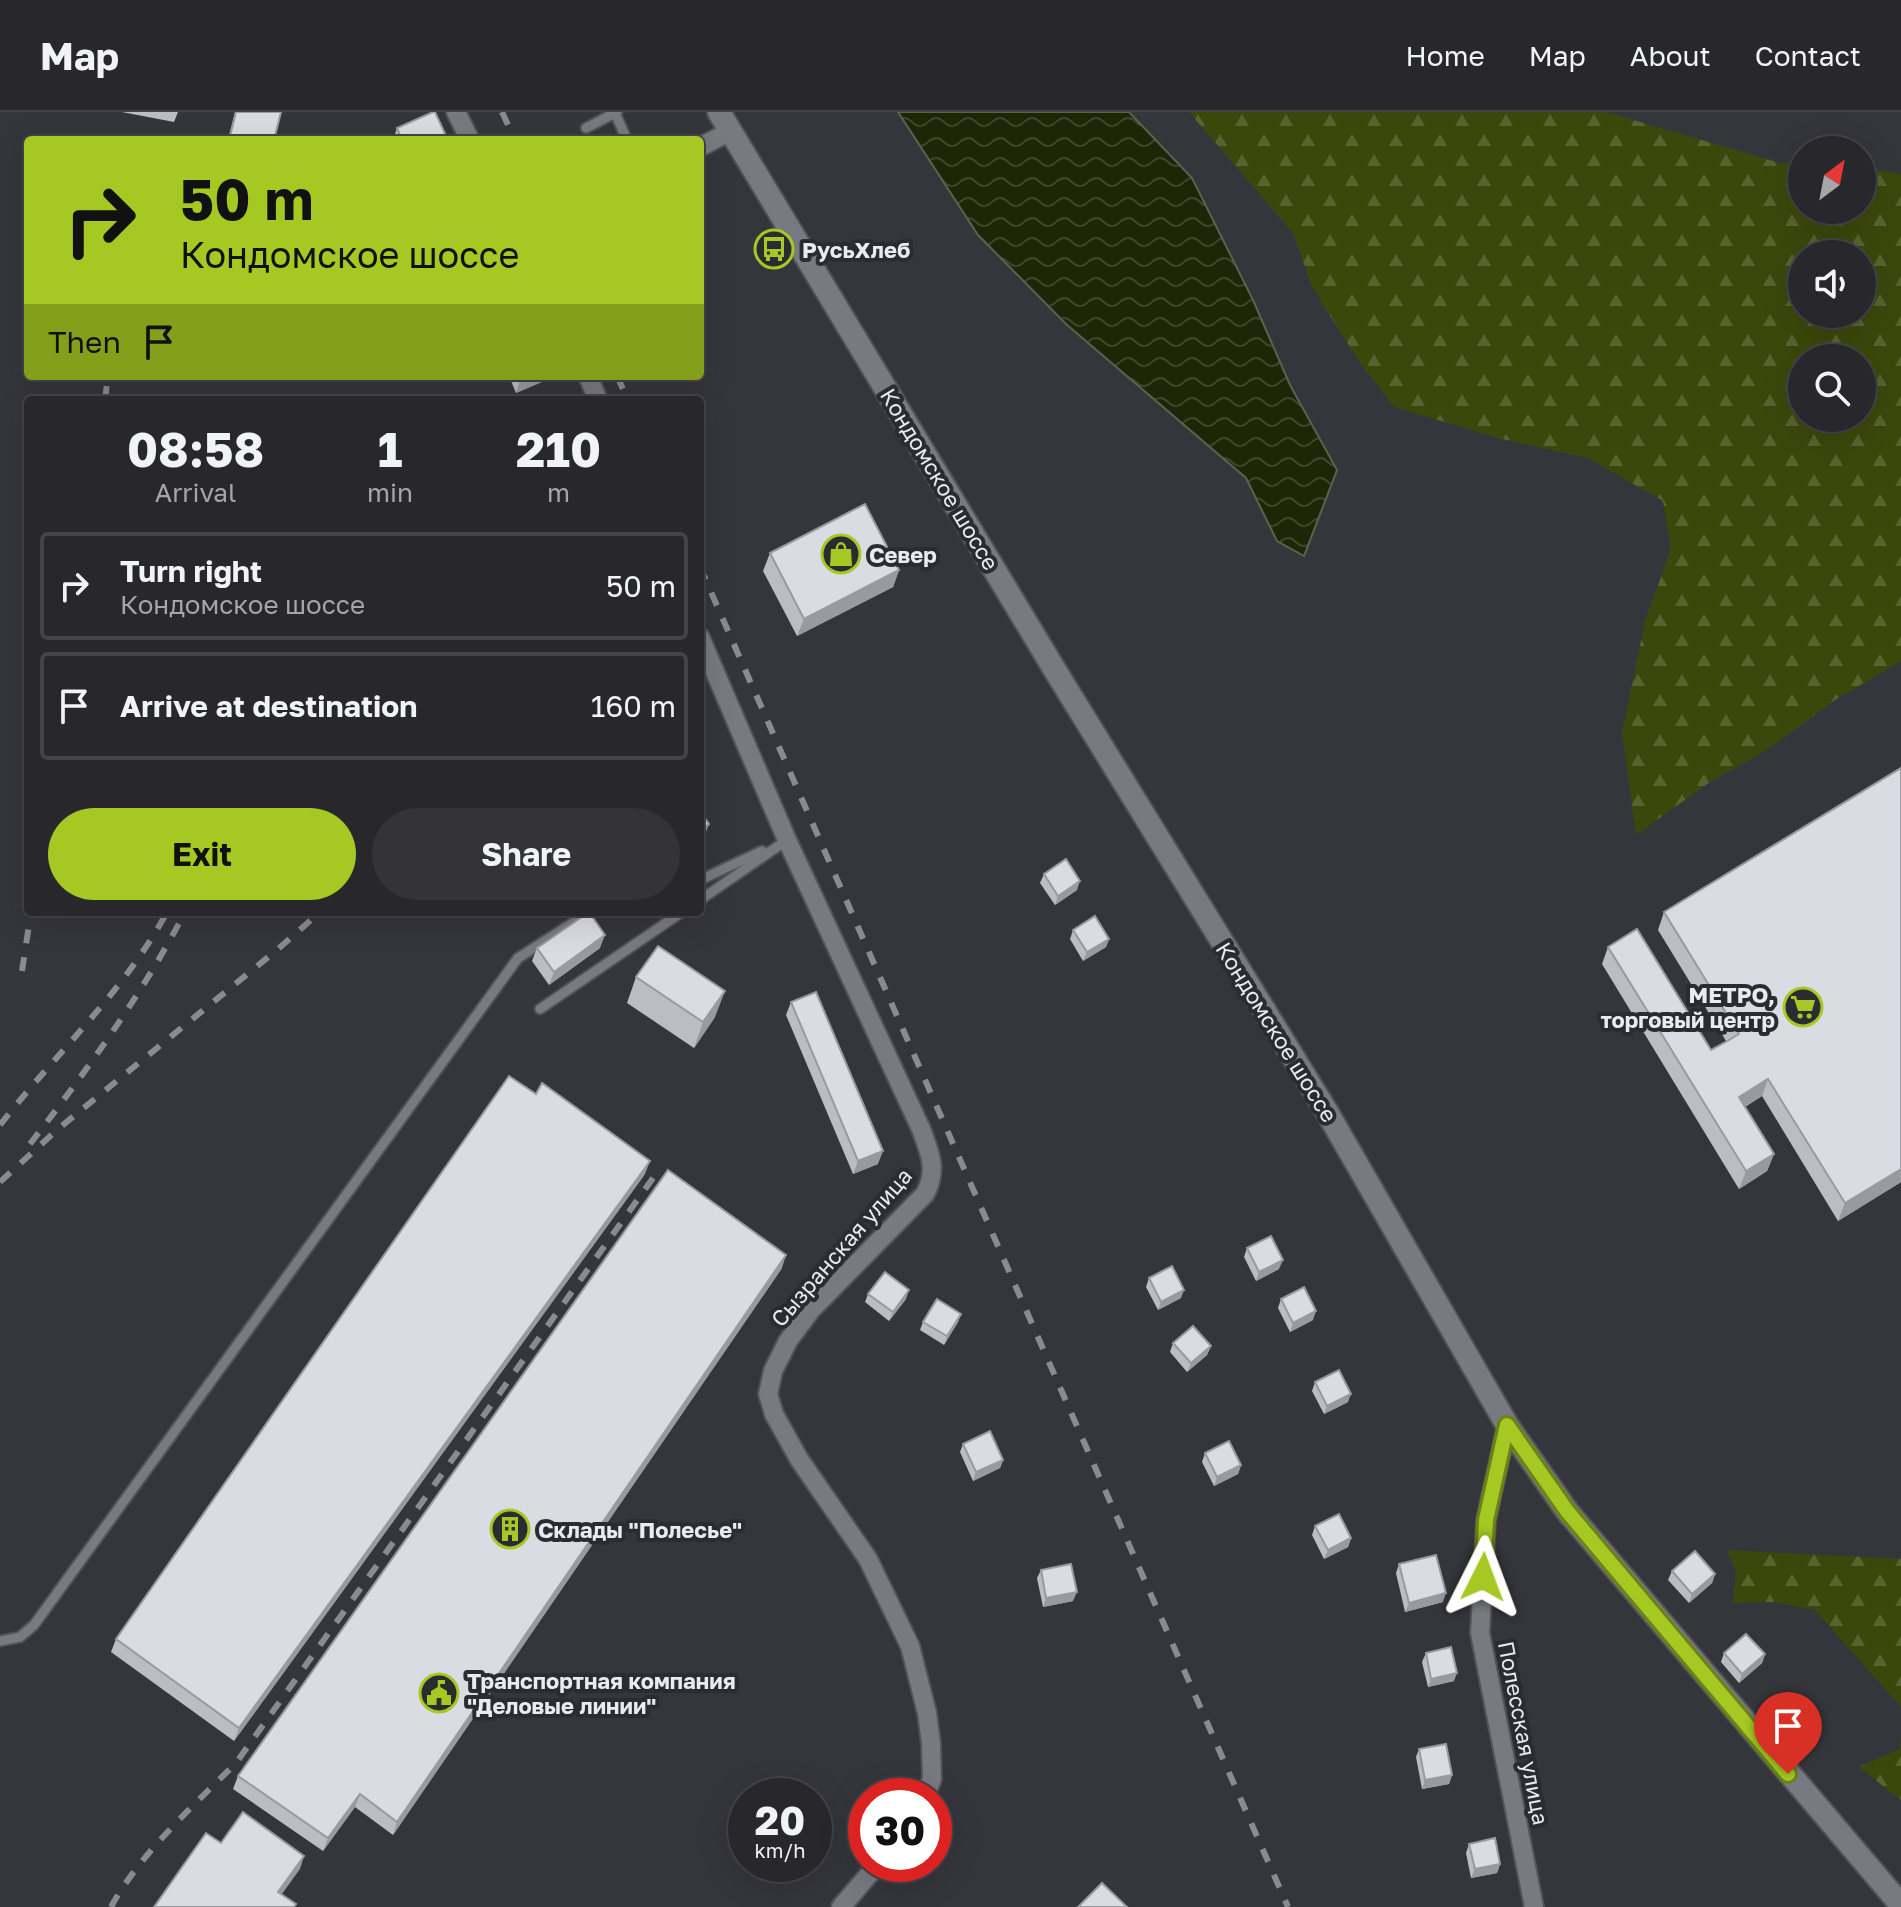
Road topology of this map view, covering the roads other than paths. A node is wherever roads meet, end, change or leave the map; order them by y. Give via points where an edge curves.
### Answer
1 (456, 112) edge
2 (616, 113) edge
3 (725, 122) edge
4 (586, 128) dead end
5 (468, 136) edge
6 (625, 136) edge
7 (704, 143) edge
8 (704, 646) edge
9 (787, 840) junction
10 (704, 878) edge
11 (704, 897) edge
12 (584, 916) edge
13 (676, 916) edge
14 (540, 1009) dead end
15 (1507, 1425) junction
16 (0, 1641) edge
17 (932, 1778) edge
18 (863, 1882) edge
19 (1901, 1905) edge
20 (841, 1907) edge
21 (1534, 1907) edge

1 - 5 street
2 - 4 lane
2 - 6 lane
3 - 7 street
3 - 15 street, Кондомское шоссе via 1327,1112
8 - 9 street, Сызранская улица
9 - 10 lane
9 - 11 lane
9 - 17 street, Сызранская улица via 921,1129 934,1171 925,1194 811,1310 783,1351 768,1394 799,1459 868,1559 910,1646 927,1713
12 - 16 lane via 518,958 34,1625 20,1637
13 - 14 lane
15 - 19 street, Кондомское шоссе via 1567,1511
15 - 21 street, Полесская улица via 1486,1520 1480,1633
18 - 20 street

